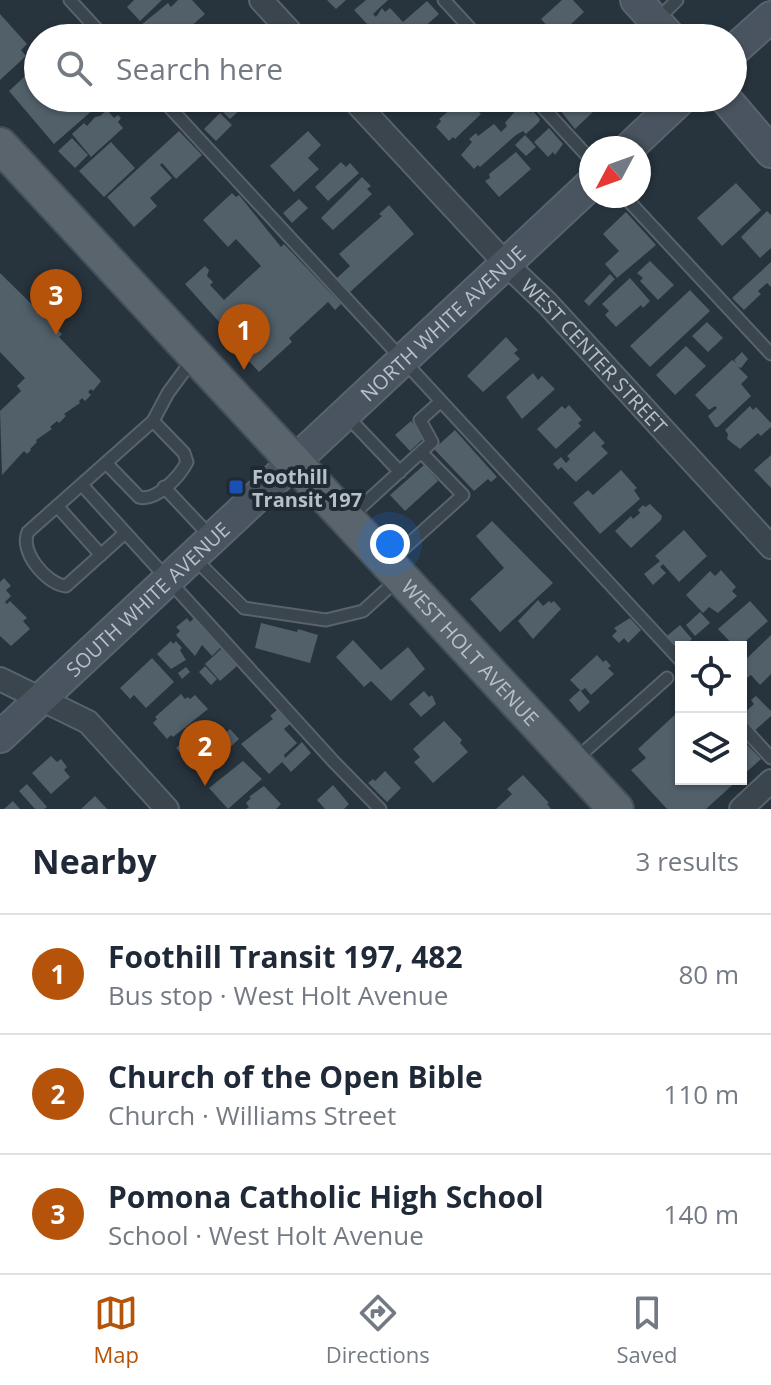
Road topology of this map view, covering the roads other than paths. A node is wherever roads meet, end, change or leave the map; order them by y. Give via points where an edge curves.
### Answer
1 (70, 0) edge
2 (261, 0) edge
3 (444, 0) edge
4 (677, 0) edge
5 (771, 17) edge
6 (654, 20) edge
7 (92, 24) edge
8 (283, 24) edge
9 (466, 24) edge
10 (747, 38) edge
11 (174, 112) edge
12 (365, 112) edge
13 (547, 112) edge
14 (667, 112) edge
15 (737, 112) edge
16 (642, 136) edge
17 (579, 147) edge
18 (2, 152) edge
19 (771, 152) edge
20 (579, 195) edge
21 (635, 208) edge
22 (506, 264) junction
23 (771, 354) edge
24 (195, 356) junction
25 (402, 360) junction
26 (440, 402) junction
27 (344, 413) junction
28 (153, 421) junction
29 (421, 452) junction
30 (292, 461) junction
31 (106, 463) junction
32 (400, 472) junction
33 (82, 485) junction
34 (164, 487) junction
35 (57, 506) junction
36 (347, 520) junction
37 (125, 533) junction
38 (202, 547) junction
39 (771, 547) edge
40 (101, 555) junction
41 (394, 570) junction
42 (168, 579) junction
43 (675, 655) edge
44 (667, 678) dead end
45 (0, 679) edge
46 (42, 699) junction
47 (747, 732) edge
48 (0, 737) edge
49 (771, 758) edge
50 (573, 762) junction
51 (771, 781) edge
52 (167, 809) edge
53 (380, 809) edge
54 (616, 809) edge
55 (741, 809) edge

1 - 7 lane
2 - 8 street
3 - 9 lane
4 - 6 lane
5 - 10 street
11 - 25 lane
12 - 22 street, WEST CENTER STREET
13 - 17 lane
14 - 16 street
15 - 19 street
18 - 24 main road, WEST HOLT AVENUE
20 - 22 street, NORTH WHITE AVENUE
21 - 23 lane
22 - 25 street, NORTH WHITE AVENUE
22 - 39 street, WEST CENTER STREET
24 - 28 lane
24 - 30 main road, WEST HOLT AVENUE
25 - 26 lane
25 - 27 street, NORTH WHITE AVENUE
26 - 29 lane via 420,420 432,442
26 - 43 lane
27 - 30 street, NORTH WHITE AVENUE
27 - 32 lane
28 - 31 lane
28 - 34 lane via 187,457 186,467
29 - 32 lane
29 - 41 lane via 463,495
30 - 36 main road, WEST HOLT AVENUE
30 - 38 street, SOUTH WHITE AVENUE
31 - 33 lane
31 - 34 lane via 139,497 150,499
32 - 36 lane
33 - 35 lane
33 - 37 lane
34 - 38 lane
35 - 40 lane
35 - 40 lane via 25,539 28,553 49,579 66,586
36 - 41 main road, WEST HOLT AVENUE
37 - 40 lane
37 - 42 lane
38 - 41 lane via 244,608 326,620 363,611
38 - 42 street, SOUTH WHITE AVENUE
41 - 50 main road, WEST HOLT AVENUE
42 - 46 street, SOUTH WHITE AVENUE
42 - 53 lane
44 - 50 lane
45 - 46 street
46 - 48 street, SOUTH WHITE AVENUE
46 - 52 street via 88,722
47 - 49 lane
50 - 54 main road, WEST HOLT AVENUE
51 - 55 street

